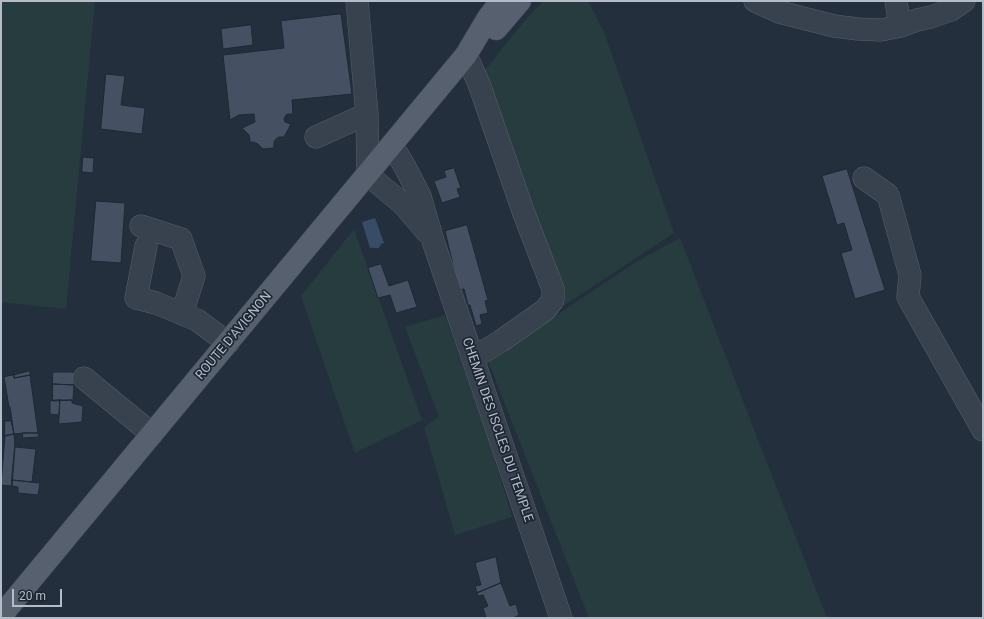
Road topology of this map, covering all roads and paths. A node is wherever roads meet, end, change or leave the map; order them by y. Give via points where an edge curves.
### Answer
1 (357, 1) edge
2 (501, 1) edge
3 (520, 1) edge
4 (755, 1) edge
5 (896, 1) edge
6 (934, 1) edge
7 (964, 1) edge
8 (909, 15) edge
9 (466, 55) junction
10 (367, 114) junction
11 (316, 136) dead end
12 (392, 145) junction
13 (368, 175) junction
14 (864, 178) dead end
15 (433, 241) junction
16 (182, 314) junction
17 (228, 343) junction
18 (473, 358) junction
19 (84, 378) dead end
20 (983, 430) edge
21 (152, 434) junction
22 (1, 616) edge
23 (561, 618) edge

1 - 10 street
2 - 9 main road, ROUTE D'AVIGNON
3 - 9 main road, ROUTE D'AVIGNON via 493,32
4 - 8 street via 779,12 834,26 858,29 882,30
5 - 8 street via 898,14
6 - 8 street
7 - 8 street via 951,10 931,17
9 - 12 main road, ROUTE D'AVIGNON
9 - 18 street via 479,84 553,289 553,300 545,310
10 - 11 street
10 - 13 street
12 - 13 main road, ROUTE D'AVIGNON
12 - 15 street, CHEMIN DES ISCLES DU TEMPLE via 420,196
13 - 15 street, CHEMIN DES ISCLES DU TEMPLE via 404,205
13 - 17 main road, ROUTE D'AVIGNON
14 - 20 street via 888,196 910,276 908,297
15 - 18 street, CHEMIN DES ISCLES DU TEMPLE
16 - 16 street via 136,298 144,236 181,239 194,276
16 - 17 street via 197,320
17 - 21 main road, ROUTE D'AVIGNON
18 - 23 street, CHEMIN DES ISCLES DU TEMPLE
19 - 21 street
21 - 22 main road, ROUTE D'AVIGNON

